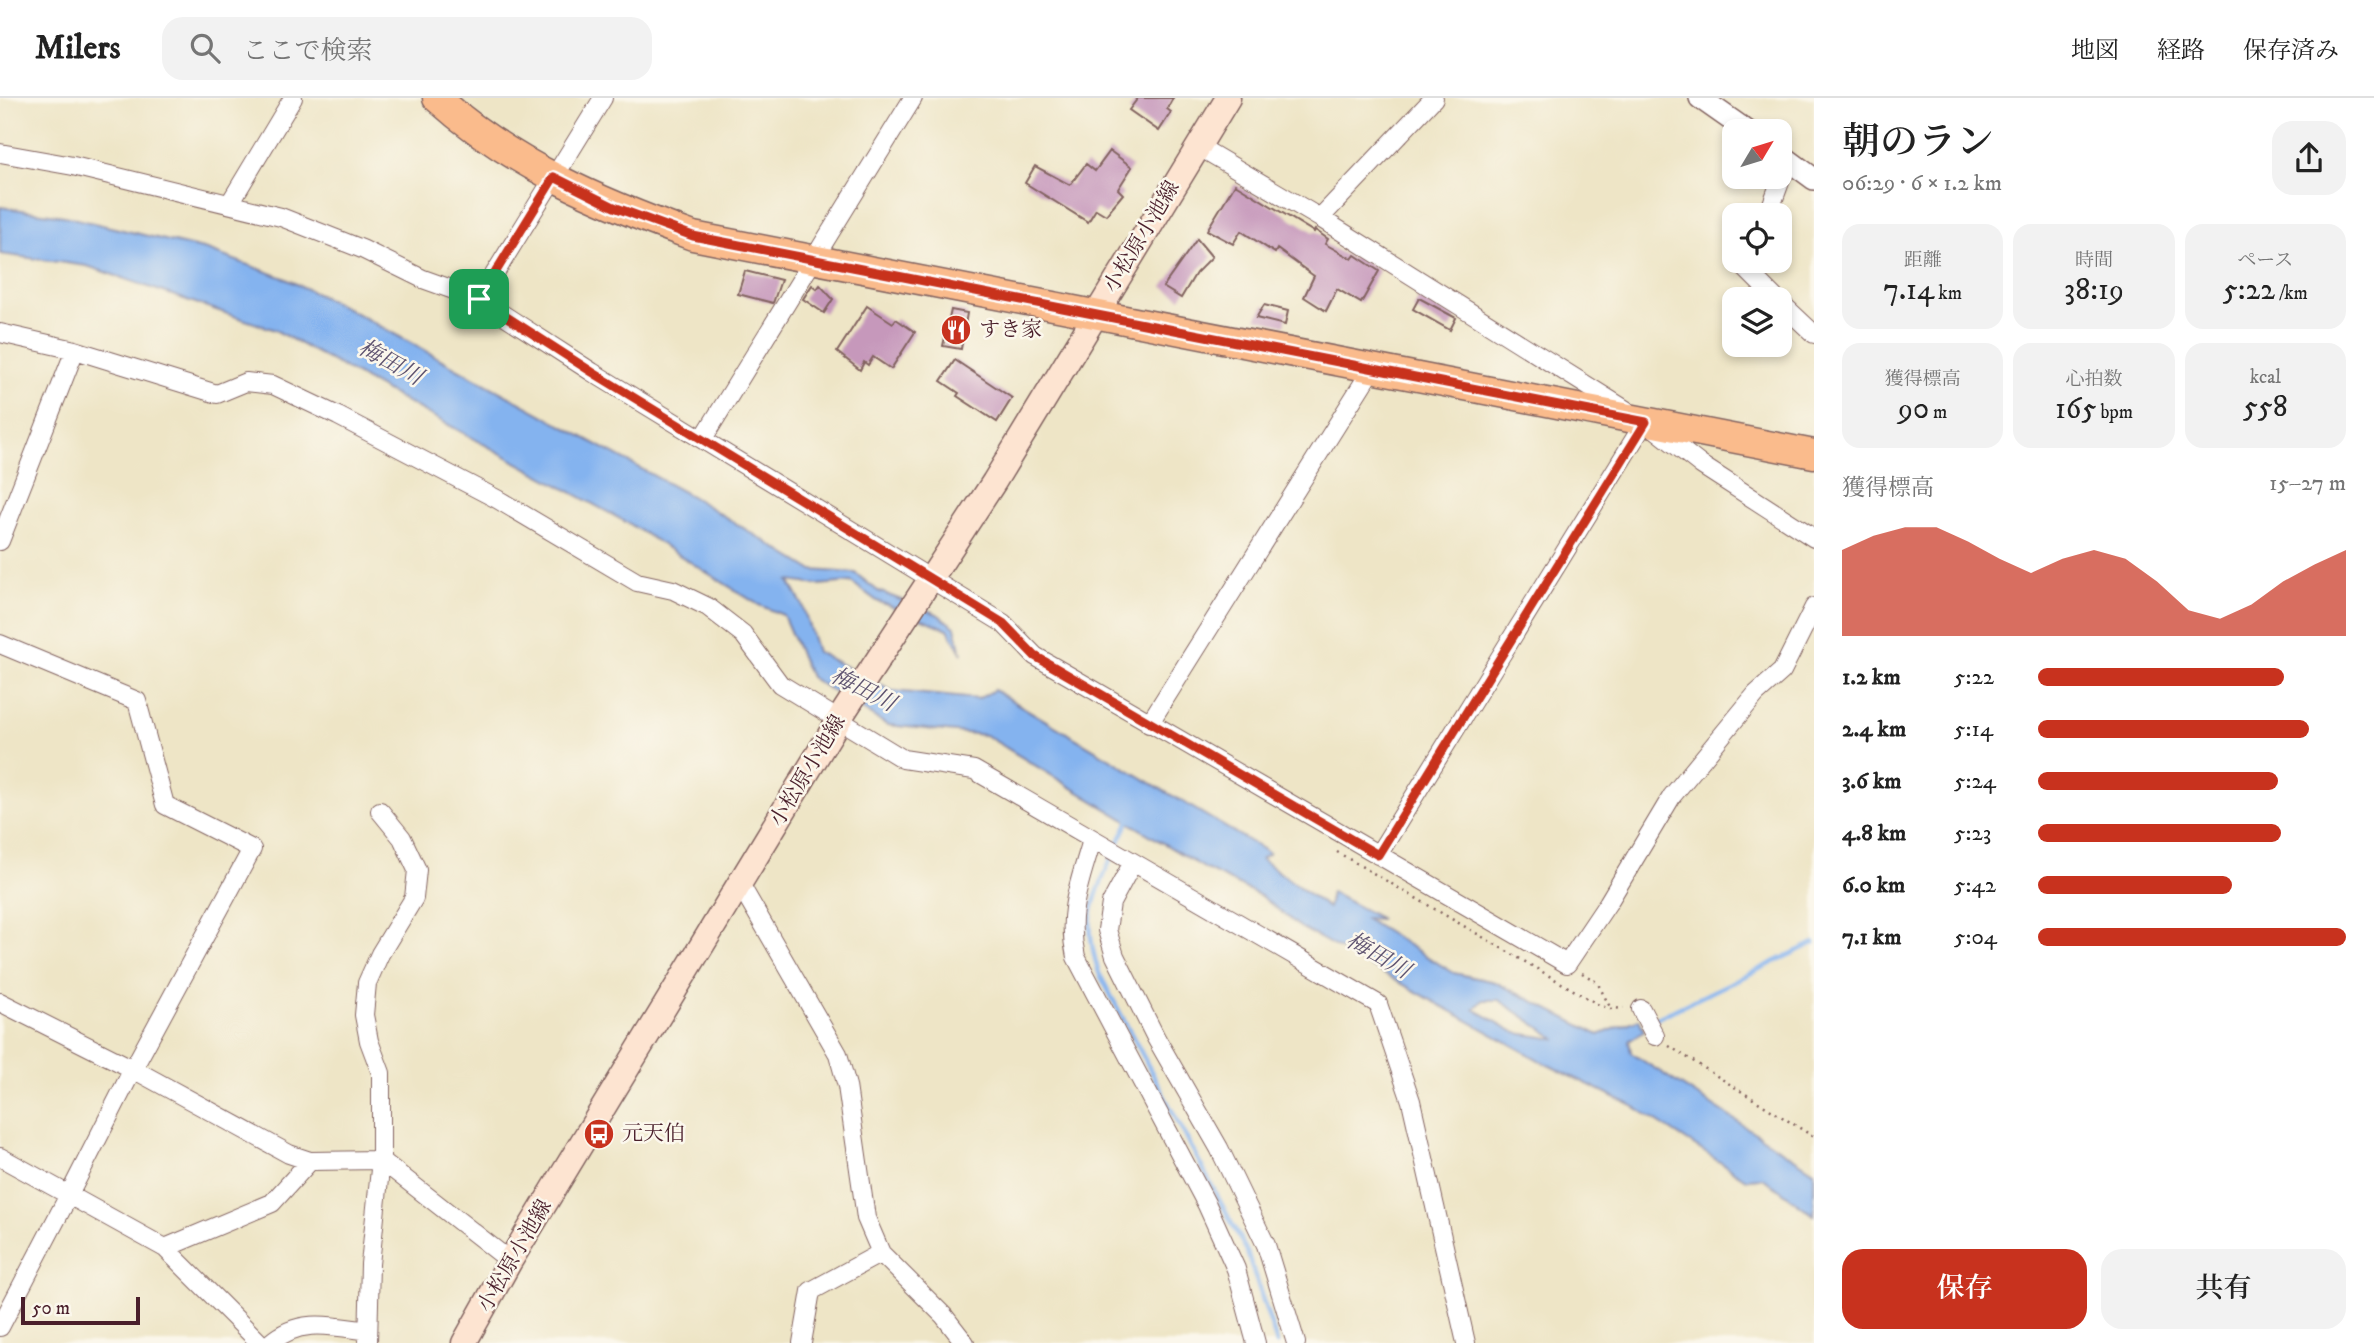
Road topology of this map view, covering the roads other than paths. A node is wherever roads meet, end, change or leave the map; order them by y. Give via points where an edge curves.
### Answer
1 (293, 98) edge
2 (437, 98) edge
3 (603, 98) edge
4 (913, 98) edge
5 (1228, 98) edge
6 (1434, 98) edge
7 (1700, 98) edge
8 (1730, 119) edge
9 (1198, 146) junction
10 (0, 153) edge
11 (1792, 163) edge
12 (554, 177) junction
13 (1814, 179) edge
14 (230, 203) junction
15 (1320, 218) junction
16 (812, 261) junction
17 (1750, 273) edge
18 (1764, 287) edge
19 (479, 299) junction
20 (1096, 314) junction
21 (1792, 314) edge
22 (0, 333) edge
23 (1814, 334) edge
24 (75, 350) junction
25 (1372, 369) junction
26 (1646, 422) junction
27 (704, 438) junction
28 (1814, 454) edge
29 (1814, 538) edge
30 (0, 541) edge
31 (926, 585) junction
32 (1814, 607) edge
33 (0, 644) edge
34 (842, 715) junction
35 (1149, 724) junction
36 (380, 811) dead end
37 (1092, 840) junction
38 (1378, 855) junction
39 (1121, 858) junction
40 (740, 884) junction
41 (0, 1002) edge
42 (1641, 1009) dead end
43 (1655, 1036) road end
44 (133, 1069) junction
45 (0, 1157) edge
46 (382, 1160) junction
47 (310, 1161) junction
48 (69, 1195) junction
49 (165, 1248) junction
50 (881, 1253) junction
51 (510, 1261) junction
52 (0, 1327) edge
53 (368, 1337) edge
54 (260, 1343) edge
55 (270, 1343) edge
56 (464, 1343) edge
57 (802, 1343) edge
58 (965, 1343) edge
59 (1256, 1343) edge
60 (1296, 1343) edge
61 (1466, 1343) edge

1 - 14 street
2 - 12 main road via 504,148
3 - 12 street
4 - 16 street
5 - 9 main road, 小松原小池線
6 - 15 street
7 - 8 street
9 - 15 street
9 - 20 main road, 小松原小池線
10 - 14 street
11 - 13 street
12 - 16 main road via 614,207 693,236
12 - 19 street
14 - 19 street via 281,217
15 - 26 street
16 - 20 main road
16 - 27 street
17 - 18 street
19 - 27 street
20 - 25 main road
20 - 31 main road, 小松原小池線
21 - 23 street
22 - 24 street
24 - 30 street
24 - 34 street via 217,394 246,382 273,385 497,499 637,582 673,590 708,607 743,634 780,684
25 - 26 main road
25 - 35 street
26 - 28 main road
26 - 29 street via 1701,465
26 - 38 street
27 - 31 street
31 - 34 main road, 小松原小池線
31 - 35 street via 1003,623 1035,656
32 - 38 street via 1782,671 1756,694 1672,796 1567,964
33 - 44 street via 137,701 165,805 251,849
34 - 37 street via 903,759 974,770
34 - 40 main road, 小松原小池線
35 - 38 street
36 - 46 street via 402,838 417,870 414,898 367,983 364,1015 381,1073
37 - 39 street
37 - 59 street via 1071,914 1076,957 1208,1205 1236,1269
39 - 60 street via 1107,929 1115,956 1266,1245
39 - 61 street via 1378,1003 1411,1101
40 - 50 street via 838,1054 847,1086 866,1219
40 - 51 main road, 小松原小池線
41 - 44 street
42 - 43 street
44 - 47 street
44 - 48 street
45 - 48 street
46 - 47 street
46 - 51 street
46 - 53 street via 370,1264
47 - 49 street via 272,1203
48 - 49 street
48 - 52 street
49 - 54 street
50 - 57 street via 811,1291
50 - 58 street
51 - 56 main road, 小松原小池線
53 - 55 street via 313,1323 283,1332

